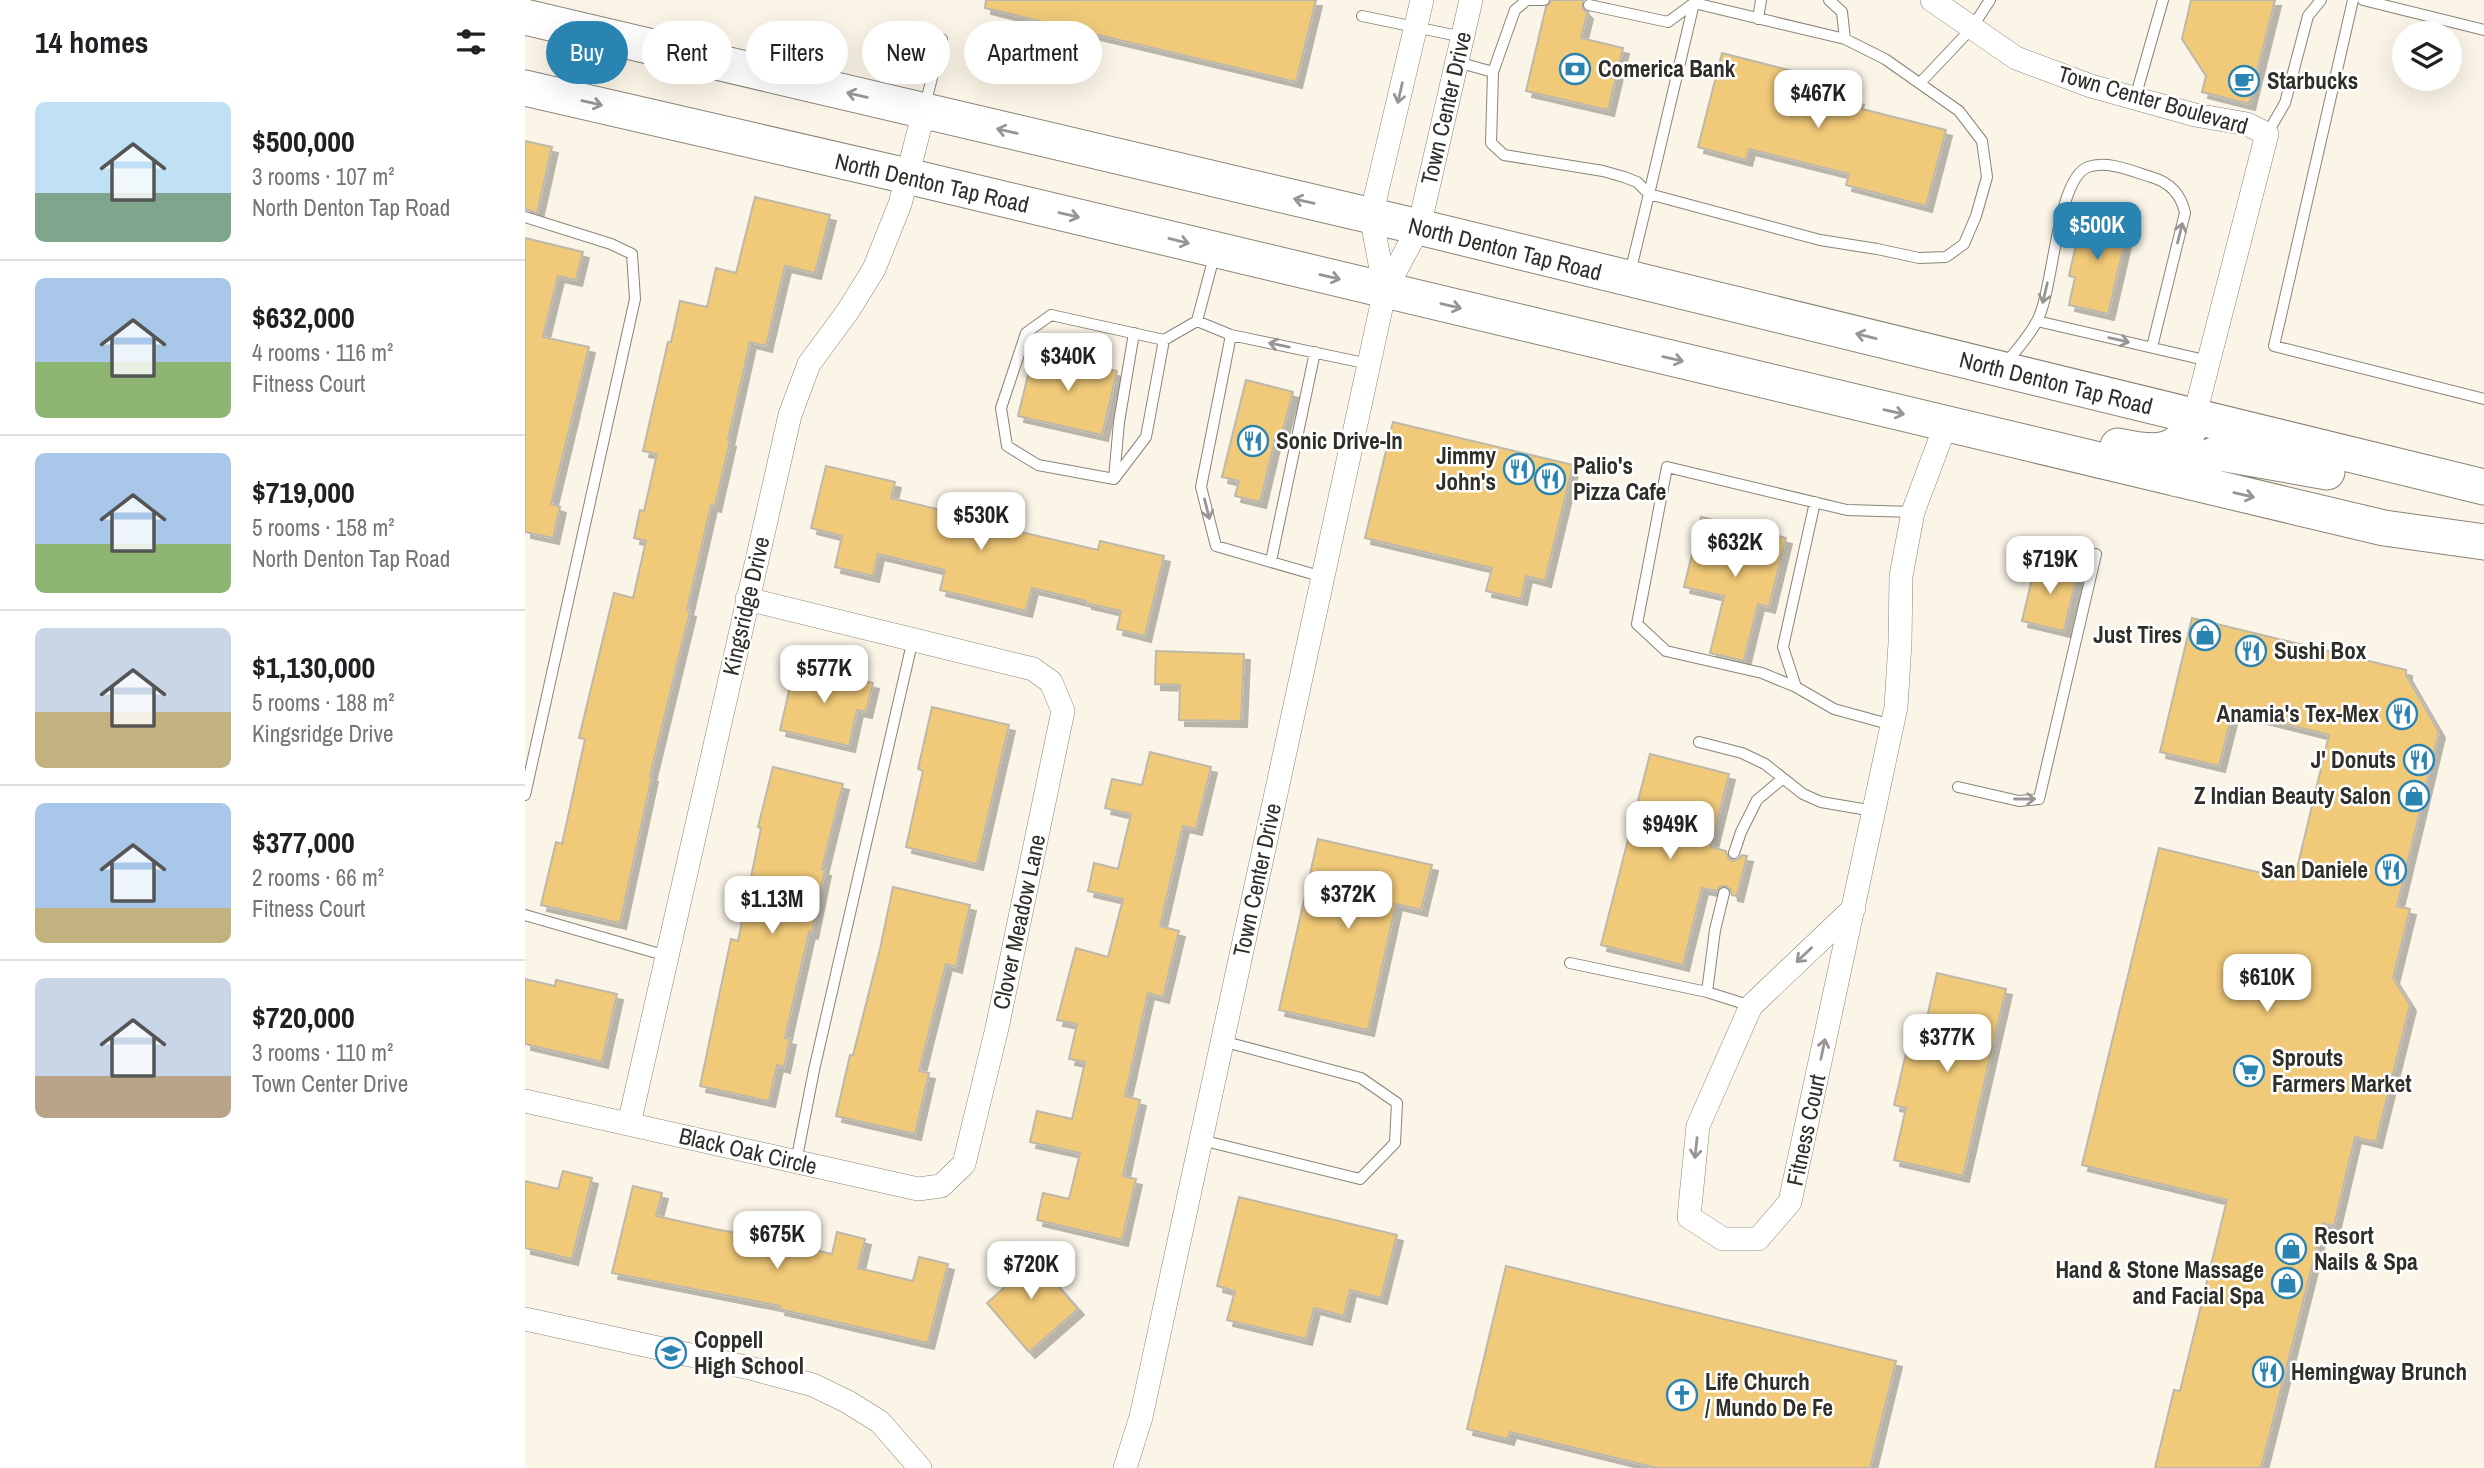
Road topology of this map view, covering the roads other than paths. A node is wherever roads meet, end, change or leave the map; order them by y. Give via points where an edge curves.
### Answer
1 (1422, 0) edge
2 (1471, 0) edge
3 (1544, 0) edge
4 (1761, 0) edge
5 (1829, 0) edge
6 (1932, 0) edge
7 (1990, 0) edge
8 (2163, 0) edge
9 (2321, 0) edge
10 (2353, 0) edge
11 (2363, 0) edge
12 (1695, 2) edge
13 (1589, 5) dead end
14 (1362, 16) dead end
15 (525, 17) edge
16 (1758, 19) junction
17 (1416, 27) junction
18 (1971, 29) junction
19 (2484, 30) edge
20 (1463, 37) junction
21 (1845, 39) junction
22 (1457, 62) junction
23 (1493, 72) junction
24 (1920, 83) junction
25 (931, 84) edge
26 (525, 88) edge
27 (2135, 98) junction
28 (924, 111) junction
29 (2267, 134) junction
30 (907, 176) junction
31 (1649, 194) junction
32 (1371, 216) junction
33 (525, 217) edge
34 (1419, 228) junction
35 (1216, 250) junction
36 (1628, 279) junction
37 (1385, 290) junction
38 (1197, 321) junction
39 (2037, 321) junction
40 (1134, 333) junction
41 (1231, 335) junction
42 (1164, 340) junction
43 (2152, 347) junction
44 (1315, 352) junction
45 (2209, 361) junction
46 (1369, 364) junction
47 (2001, 369) junction
48 (2484, 399) edge
49 (2194, 418) junction
50 (1961, 428) junction
51 (2418, 471) junction
52 (1114, 479) junction
53 (2177, 479) junction
54 (2484, 487) edge
55 (1815, 502) junction
56 (1913, 512) junction
57 (2484, 542) edge
58 (2096, 554) dead end
59 (1271, 561) junction
60 (1323, 578) junction
61 (747, 599) junction
62 (913, 639) junction
63 (1796, 687) junction
64 (1893, 725) junction
65 (1699, 742) dead end
66 (1782, 779) junction
67 (1958, 787) dead end
68 (525, 795) edge
69 (1874, 811) junction
70 (1734, 853) dead end
71 (1724, 893) dead end
72 (1854, 908) junction
73 (525, 915) edge
74 (667, 956) junction
75 (1570, 963) dead end
76 (1707, 992) junction
77 (1751, 1006) junction
78 (1222, 1041) junction
79 (525, 1101) edge
80 (629, 1124) junction
81 (1201, 1140) junction
82 (796, 1162) junction
83 (964, 1164) joint
84 (525, 1319) edge
85 (920, 1468) edge
86 (1125, 1468) edge

1 - 17 street, Town Center Drive
2 - 20 street, Town Center Drive
3 - 23 lane via 1527,0 1515,10
4 - 16 lane
5 - 21 lane via 1842,12
6 - 18 street, Town Center Boulevard
7 - 18 lane
8 - 27 lane
9 - 29 lane via 2308,16 2284,103
10 - 48 lane via 2274,346
11 - 19 lane
12 - 13 lane via 1668,22
12 - 16 lane
12 - 31 lane
14 - 17 lane
28 -> 15 main road, North Denton Tap Road
16 - 21 lane
17 - 20 lane
17 -> 32 street, Town Center Drive
18 - 24 lane
18 - 27 street, Town Center Boulevard via 2016,58
20 - 22 street, Town Center Drive
21 - 24 lane
22 - 23 lane
22 - 34 street, Town Center Drive
23 - 31 lane via 1491,143 1504,155 1603,171 1637,182
24 - 31 lane via 1959,111 1982,141 1987,177 1976,216 1964,244 1946,257 1919,258 1820,240
25 - 28 lane
26 -> 30 main road, North Denton Tap Road
27 - 29 street, Town Center Boulevard via 2247,124
28 - 30 street, Kingsridge Drive
32 -> 28 main road, North Denton Tap Road
29 - 45 street, Town Center Boulevard
30 -> 35 main road, North Denton Tap Road
30 - 61 street, Kingsridge Drive via 874,269 809,364 790,415
31 - 36 lane
32 - 34 main road, North Denton Tap Road
32 - 37 street, Town Center Drive
33 - 68 lane via 632,254 635,299
34 - 36 main road, North Denton Tap Road
34 - 37 street, Town Center Drive
35 -> 37 main road, North Denton Tap Road
35 - 38 lane
47 -> 36 main road, North Denton Tap Road
37 - 46 street, Town Center Drive
37 -> 50 main road, North Denton Tap Road
38 - 41 lane
38 - 42 lane
39 -> 43 lane
43 -> 39 lane via 2185,213 2183,200 2168,184 2112,165 2088,167 2075,176
39 - 47 lane
40 - 42 lane
40 - 52 lane
40 - 52 lane via 1051,314 1026,333 1002,408 1007,446 1038,465
44 -> 41 lane
41 -> 59 lane via 1201,487 1216,546
42 - 52 lane via 1146,437
43 - 45 lane
44 - 46 lane
44 - 59 lane
45 - 49 street, Town Center Boulevard
46 - 60 street, Town Center Drive
47 - 49 main road, North Denton Tap Road
49 - 50 main road via 2183,440 2157,452 2040,429
49 - 51 main road, North Denton Tap Road
50 - 53 main road, North Denton Tap Road
50 - 56 street, Fitness Court
51 - 53 main road via 2345,476 2220,453 2189,467
51 - 54 main road, North Denton Tap Road
53 -> 57 main road, North Denton Tap Road via 2384,528
55 - 56 lane via 1847,510
55 - 63 lane via 1783,647
55 - 63 lane via 1667,467 1637,624 1666,651 1762,673
56 - 64 street, Fitness Court via 1901,576 1901,643
67 -> 58 lane via 2019,801 2039,799
59 - 60 lane
60 - 78 street, Town Center Drive
61 - 62 street
61 - 74 street, Kingsridge Drive
62 - 82 lane
62 - 83 street, Clover Meadow Lane via 1033,669 1051,682 1063,711
63 - 64 lane via 1834,709
64 - 69 street, Fitness Court
65 - 66 lane via 1742,752
66 - 69 lane via 1821,802
66 - 70 lane via 1757,800
69 - 72 street, Fitness Court
71 - 76 lane
72 -> 77 street, Fitness Court
77 -> 72 street, Fitness Court via 1698,1126 1689,1217 1723,1239 1758,1239 1790,1202
73 - 74 lane
74 - 80 street, Kingsridge Drive
75 - 76 lane
76 - 77 lane
78 - 81 street, Town Center Drive
78 - 81 lane via 1361,1078 1397,1103 1395,1143 1360,1179
79 - 80 street, Black Oak Circle
80 - 82 street, Black Oak Circle
81 - 86 street, Town Center Drive via 1141,1417
82 - 83 street, Black Oak Circle via 918,1189 941,1186
84 - 85 street via 813,1385 880,1422

